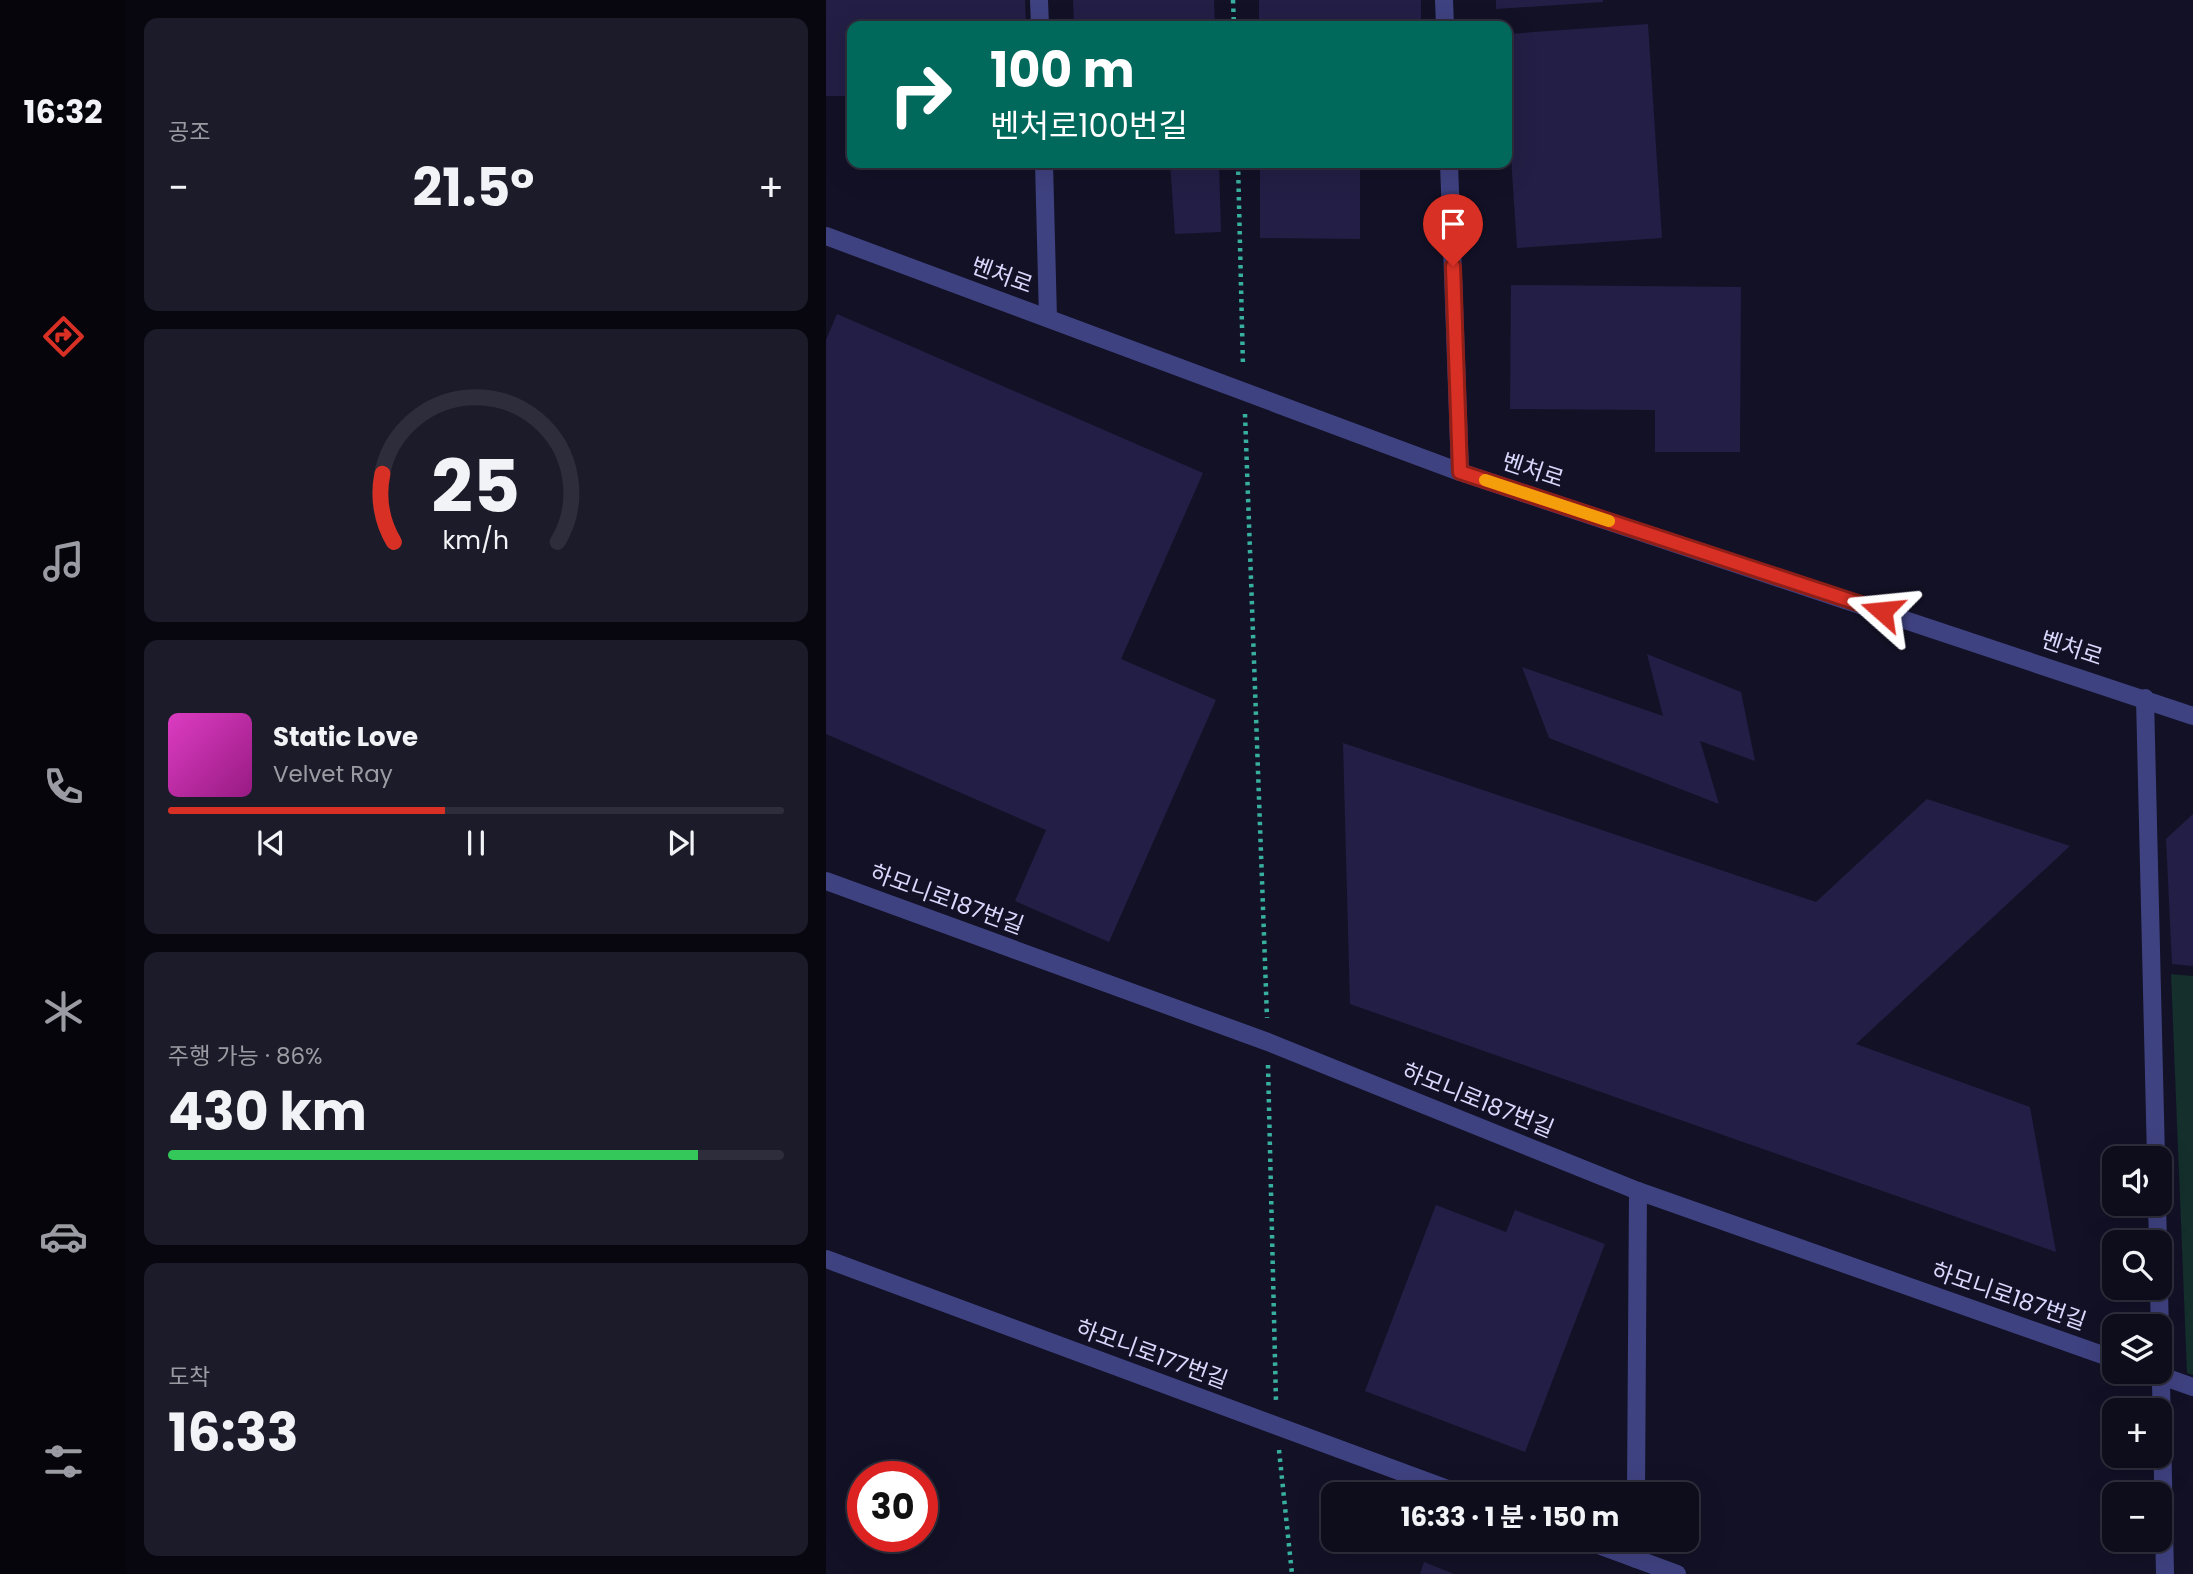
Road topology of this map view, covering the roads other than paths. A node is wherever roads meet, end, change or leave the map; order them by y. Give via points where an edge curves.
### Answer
1 (1039, 0) edge
2 (1444, 0) edge
3 (1040, 21) edge
4 (1444, 21) edge
5 (1044, 168) edge
6 (1449, 168) edge
7 (826, 236) edge
8 (1048, 318) junction
9 (1460, 472) junction
10 (2145, 698) junction
11 (2193, 716) edge
12 (826, 881) edge
13 (2156, 1146) edge
14 (1638, 1191) junction
15 (826, 1259) edge
16 (2102, 1355) edge
17 (2172, 1380) edge
18 (2156, 1384) edge
19 (2193, 1387) edge
20 (1428, 1482) edge
21 (1636, 1482) edge
22 (1617, 1552) edge
23 (1636, 1552) edge
24 (1636, 1559) junction
25 (1677, 1574) edge
26 (2165, 1574) edge

1 - 3 street
2 - 4 street
5 - 8 street
6 - 9 street
7 - 8 street, 벤처로
8 - 9 street, 벤처로
9 - 10 street, 벤처로
10 - 11 street, 벤처로
10 - 13 street
12 - 14 street, 하모니로187번길 via 1268,1042
14 - 16 street, 하모니로187번길
14 - 21 street
15 - 20 street, 하모니로177번길
17 - 19 street
18 - 26 street
22 - 24 street
23 - 24 street
24 - 25 street

